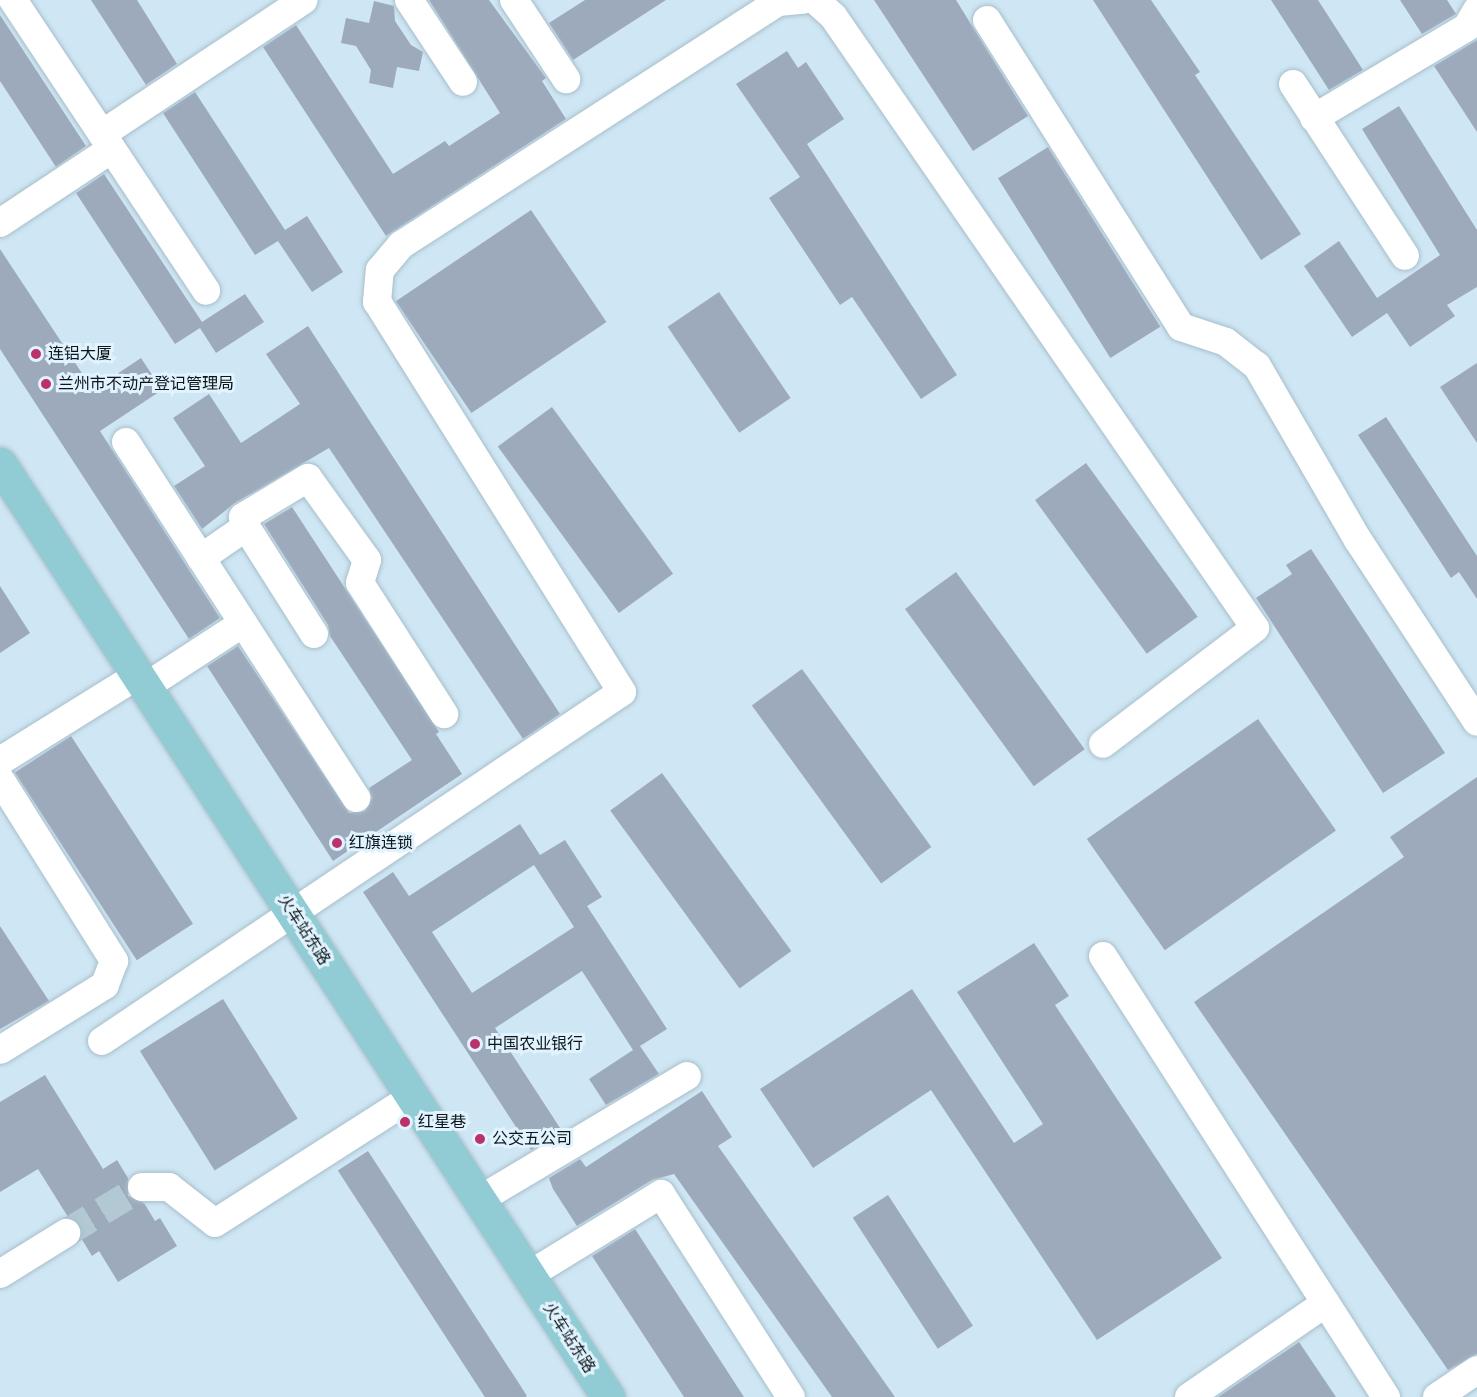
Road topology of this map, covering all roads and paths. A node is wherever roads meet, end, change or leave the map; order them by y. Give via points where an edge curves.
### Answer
1 (13, 0) edge
2 (304, 0) edge
3 (409, 0) edge
4 (802, 0) edge
5 (815, 0) edge
6 (526, 4) edge
7 (1477, 10) edge
8 (987, 20) dead end
9 (566, 79) dead end
10 (463, 82) dead end
11 (1293, 84) dead end
12 (1314, 118) junction
13 (107, 141) junction
14 (0, 223) edge
15 (1405, 256) dead end
16 (206, 291) dead end
17 (126, 442) dead end
18 (0, 464) edge
19 (246, 527) junction
20 (201, 558) junction
21 (243, 623) junction
22 (314, 634) dead end
23 (141, 681) junction
24 (444, 714) dead end
25 (1477, 722) edge
26 (1103, 744) dead end
27 (0, 761) edge
28 (0, 779) edge
29 (356, 798) dead end
30 (293, 914) junction
31 (1103, 956) dead end
32 (102, 1041) dead end
33 (0, 1050) edge
34 (687, 1076) dead end
35 (412, 1097) junction
36 (142, 1187) tunnel mouth
37 (479, 1200) junction
38 (66, 1233) tunnel mouth
39 (0, 1274) edge
40 (529, 1275) junction
41 (1326, 1303) junction
42 (1477, 1370) edge
43 (608, 1397) edge
44 (791, 1397) edge
45 (1189, 1397) edge
46 (1386, 1397) edge
47 (1437, 1397) edge

1 - 13 street
2 - 13 street
3 - 10 street
4 - 30 street via 778,2 768,8 402,245 380,270 377,302 622,692
5 - 26 street via 840,25 1255,628
6 - 9 street
7 - 12 street via 1467,27
8 - 25 street via 1181,327 1226,342 1257,366 1358,540
11 - 12 street
12 - 15 street
13 - 14 street
13 - 16 street
17 - 20 street
18 - 23 main road, 火车站东路
19 - 20 street
19 - 22 street
19 - 24 street via 243,517 308,478 367,560 360,584
20 - 21 street
21 - 23 street
21 - 29 street
23 - 27 street
23 - 30 main road, 火车站东路
28 - 33 street via 114,961 105,985
30 - 32 street
30 - 35 main road, 火车站东路
31 - 41 street
34 - 37 street
35 - 36 street via 215,1223 169,1187
35 - 37 main road, 火车站东路
37 - 40 main road, 火车站东路
38 - 39 street
40 - 43 main road, 火车站东路
40 - 44 street via 661,1194
41 - 45 street
41 - 46 street
42 - 47 street

